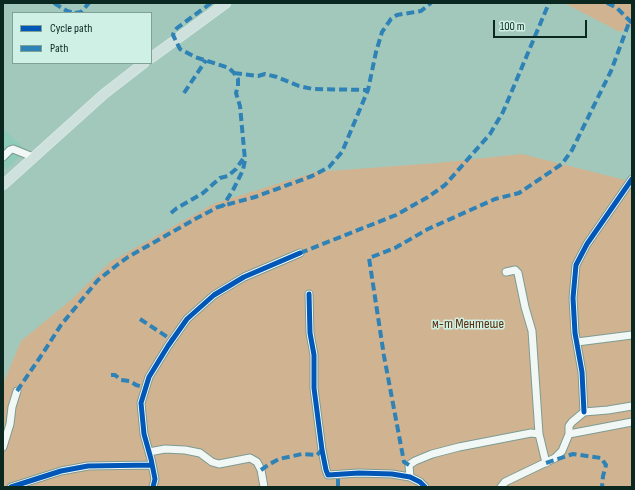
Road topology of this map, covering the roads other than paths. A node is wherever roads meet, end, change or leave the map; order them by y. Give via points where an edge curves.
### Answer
1 (226, 3) edge
2 (152, 57) edge
3 (143, 64) edge
4 (3, 157) edge
5 (33, 157) junction
6 (632, 179) edge
7 (3, 185) edge
8 (300, 253) dead end
9 (506, 272) dead end
10 (309, 294) dead end
11 (632, 335) edge
12 (577, 342) junction
13 (16, 391) dead end
14 (632, 406) edge
15 (584, 412) junction
16 (632, 422) edge
17 (539, 434) junction
18 (569, 434) junction
19 (3, 447) edge
20 (150, 452) junction
21 (546, 463) junction
22 (152, 465) junction
23 (410, 477) junction
24 (11, 487) edge
25 (153, 487) edge
26 (264, 487) edge
27 (424, 487) edge
28 (501, 487) edge

1 - 2 main road
3 - 5 main road via 104,94
4 - 5 street via 13,149
5 - 7 main road
6 - 12 street via 591,238 576,265 573,298
8 - 20 street via 244,277 214,295 187,319 149,377 141,403 144,434
9 - 17 street via 515,270 518,273 532,331
10 - 23 street via 314,388 328,475 359,473
11 - 12 street
12 - 15 street
13 - 19 street
14 - 15 street
15 - 18 street via 569,426
16 - 18 street
17 - 21 street
17 - 23 street via 522,434 432,454 409,465
18 - 21 street via 562,451
20 - 22 street
20 - 26 street via 165,449 185,450 200,453 218,464 250,458 257,462 261,470
21 - 28 street via 504,482
22 - 24 street via 88,466 61,471
22 - 25 street via 155,479
23 - 27 street

